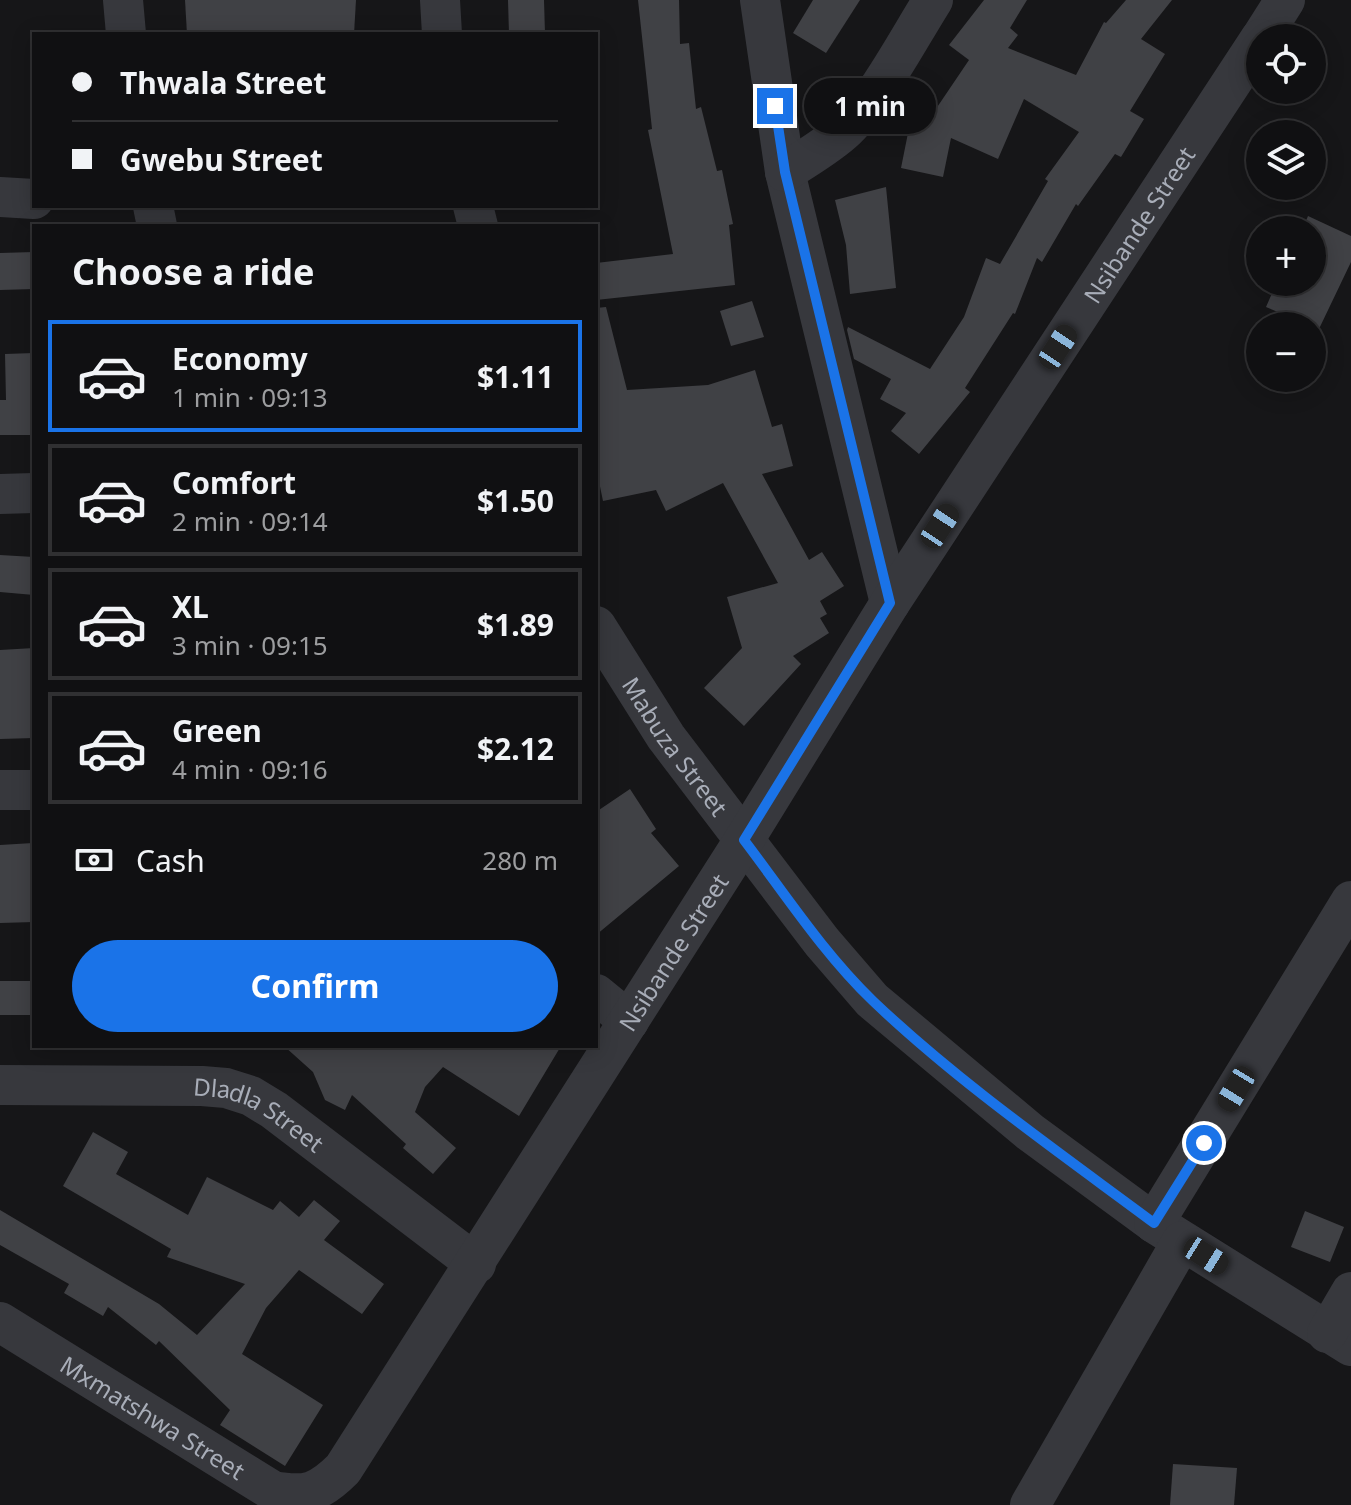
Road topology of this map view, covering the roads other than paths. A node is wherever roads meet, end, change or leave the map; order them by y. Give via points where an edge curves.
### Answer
1 (123, 0) edge
2 (440, 0) edge
3 (760, 0) edge
4 (933, 0) edge
5 (1285, 0) edge
6 (1269, 24) edge
7 (126, 32) edge
8 (442, 32) edge
9 (1246, 59) edge
10 (785, 172) junction
11 (0, 197) edge
12 (32, 199) edge
13 (32, 493) edge
14 (0, 494) edge
15 (890, 603) junction
16 (598, 629) edge
17 (0, 790) edge
18 (32, 790) edge
19 (744, 840) junction
20 (1351, 901) edge
21 (598, 996) edge
22 (629, 1021) junction
23 (0, 1085) edge
24 (1168, 1232) junction
25 (476, 1264) junction
26 (1351, 1292) edge
27 (0, 1322) edge
28 (1339, 1340) edge
29 (311, 1492) joint
30 (1030, 1505) edge

1 - 7 street
2 - 8 street
3 - 10 street
4 - 10 street via 863,110 826,145
5 - 6 street, Nsibande Street
9 - 15 street, Nsibande Street
10 - 15 street
11 - 12 street
13 - 14 street
15 - 19 street, Nsibande Street
16 - 19 street, Mabuza Street via 666,737
17 - 18 street
19 - 22 street, Nsibande Street
19 - 24 street, Mabuza Street via 872,1000 1030,1132
20 - 24 street
21 - 22 street
22 - 25 street, Nsibande Street
23 - 25 street, Dladla Street via 202,1086 251,1096
24 - 28 street, Mabuza Street
24 - 30 street
25 - 29 street, Nsibande Street via 343,1469
26 - 28 street
27 - 29 street, Mxmatshwa Street via 273,1491

